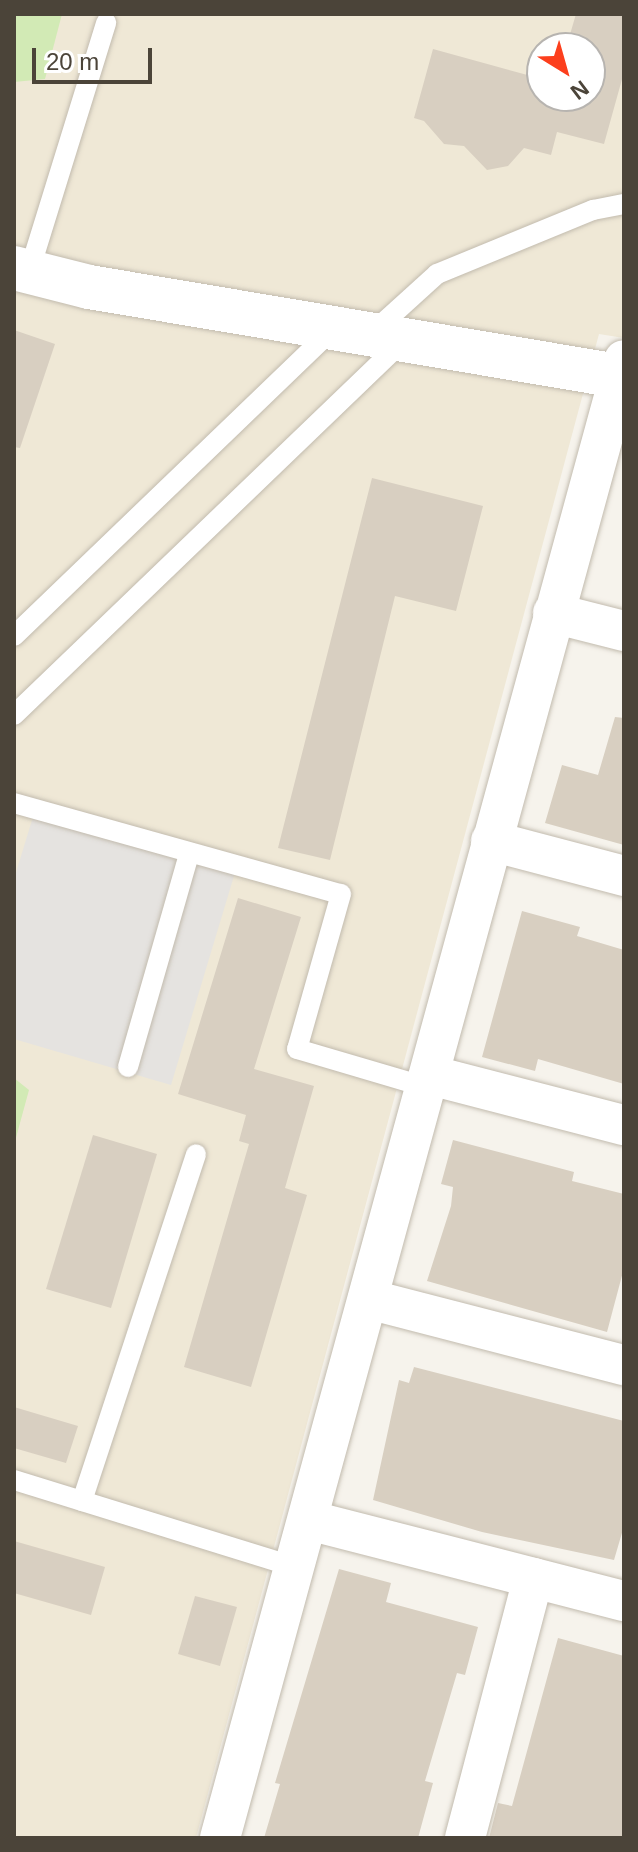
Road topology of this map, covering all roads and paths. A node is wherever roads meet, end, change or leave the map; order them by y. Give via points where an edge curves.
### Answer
1 (106, 23) dead end
2 (624, 204) edge
3 (22, 270) edge
4 (370, 334) junction
5 (623, 371) edge
6 (553, 613) junction
7 (624, 631) edge
8 (14, 636) edge
9 (14, 715) edge
10 (14, 803) edge
11 (491, 841) junction
12 (189, 854) junction
13 (624, 876) edge
14 (128, 1067) dead end
15 (428, 1081) junction
16 (624, 1125) edge
17 (196, 1154) dead end
18 (368, 1299) junction
19 (624, 1365) edge
20 (14, 1480) edge
21 (82, 1501) junction
22 (308, 1520) junction
23 (295, 1567) junction
24 (533, 1578) junction
25 (624, 1601) edge
26 (220, 1838) edge
27 (465, 1838) edge

1 - 3 lane
2 - 4 lane via 593,210 437,274
3 - 4 street
4 - 5 street
4 - 8 lane
4 - 9 lane
5 - 6 street
6 - 7 street
6 - 11 street
10 - 12 lane
11 - 13 street
11 - 15 street
12 - 14 lane
12 - 15 lane via 341,894 297,1049
15 - 16 street
15 - 18 street
17 - 21 lane
18 - 19 street
18 - 22 street
20 - 21 lane
21 - 23 lane
22 - 23 street
22 - 24 street
23 - 26 street
24 - 25 street
24 - 27 street

